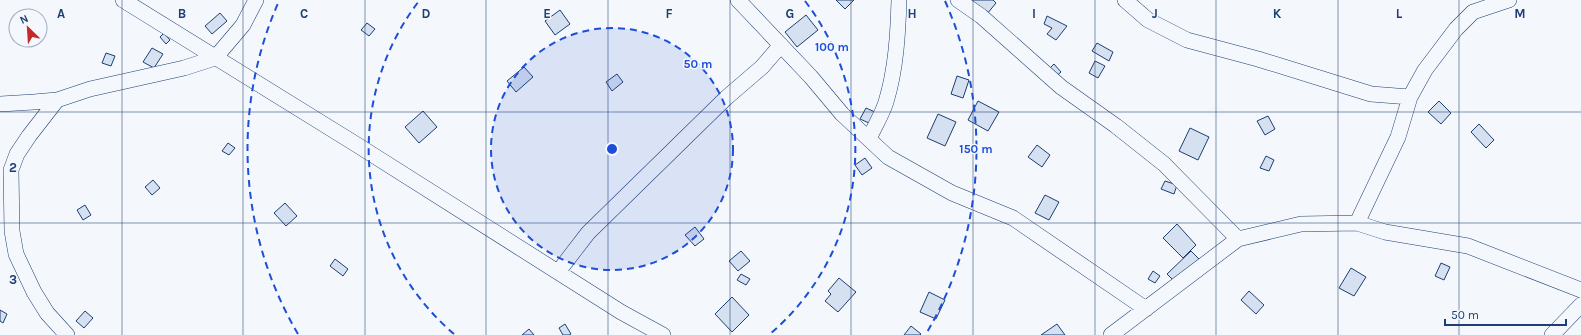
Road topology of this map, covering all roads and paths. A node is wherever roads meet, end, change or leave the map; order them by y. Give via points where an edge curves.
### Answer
1 (123, 0) edge
2 (256, 0) edge
3 (738, 0) edge
4 (899, 0) edge
5 (958, 0) edge
6 (1125, 0) edge
7 (1509, 0) edge
8 (781, 45) junction
9 (215, 58) junction
10 (1410, 97) junction
11 (57, 100) junction
12 (0, 104) edge
13 (869, 139) junction
14 (1357, 223) junction
15 (1238, 240) junction
16 (558, 272) junction
17 (1581, 290) edge
18 (1581, 305) edge
19 (1146, 309) junction
20 (67, 335) edge
21 (663, 335) edge
22 (1111, 335) edge
23 (1552, 335) edge

1 - 9 street
2 - 9 street via 243,25
3 - 8 street
4 - 13 street via 894,65 886,102
5 - 15 street via 981,16 1061,87 1164,164
6 - 10 street via 1148,20 1187,40 1371,94
7 - 10 street via 1473,12 1456,29 1425,70
8 - 13 street via 842,114
8 - 16 street via 762,67 726,98 588,233
9 - 11 street via 184,68 90,89
9 - 16 street
10 - 14 street via 1398,137
11 - 12 street
11 - 20 street via 17,154 11,170 12,231 16,254 34,292 47,313
13 - 19 street via 888,157 952,193 1013,218
14 - 15 street via 1301,224
14 - 17 street via 1385,232 1468,246
15 - 19 street
16 - 21 street
18 - 23 street
19 - 22 street

